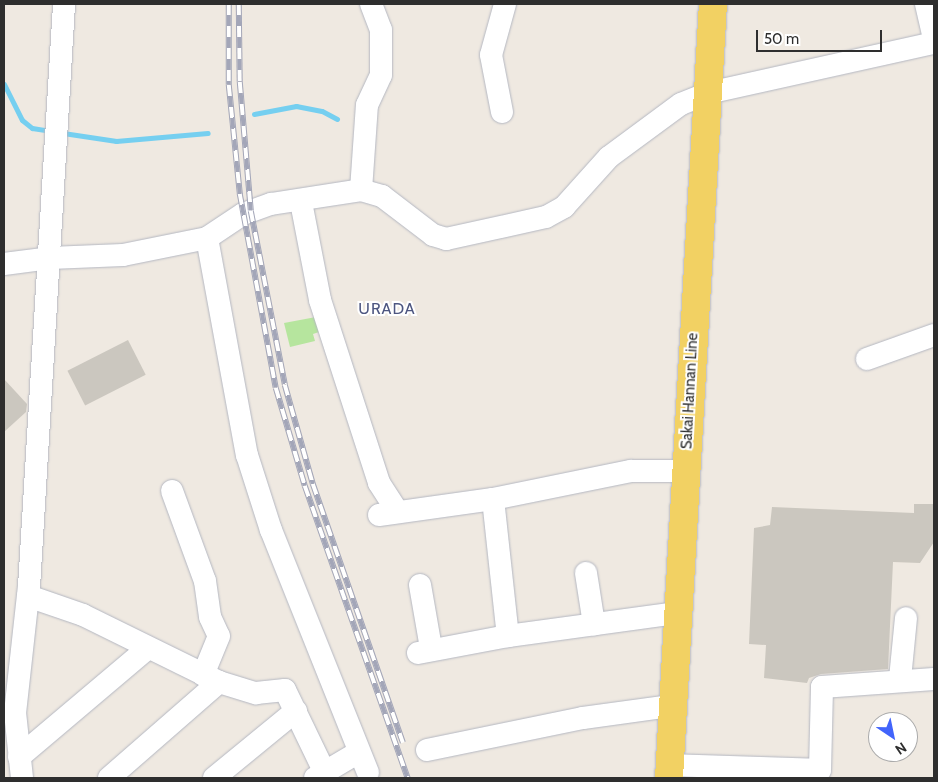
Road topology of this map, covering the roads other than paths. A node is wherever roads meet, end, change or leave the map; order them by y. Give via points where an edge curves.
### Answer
1 (64, 4) edge
2 (372, 4) edge
3 (504, 4) edge
4 (713, 4) edge
5 (926, 4) edge
6 (934, 38) edge
7 (934, 44) edge
8 (708, 93) junction
9 (502, 112) dead end
10 (361, 190) junction
11 (301, 202) junction
12 (206, 238) junction
13 (50, 258) junction
14 (4, 264) edge
15 (934, 335) edge
16 (867, 359) dead end
17 (685, 471) junction
18 (172, 491) dead end
19 (493, 499) junction
20 (586, 573) dead end
21 (420, 585) dead end
22 (28, 596) junction
23 (677, 613) junction
24 (906, 618) dead end
25 (594, 624) junction
26 (508, 636) junction
27 (148, 648) junction
28 (211, 678) junction
29 (900, 679) junction
30 (934, 679) edge
31 (671, 706) junction
32 (296, 711) junction
33 (427, 750) dead end
34 (20, 767) edge
35 (670, 772) edge
36 (320, 775) edge
37 (109, 778) edge
38 (214, 778) edge

1 - 13 street
2 - 10 street via 381,30 381,75 367,106
3 - 9 street via 491,56
4 - 8 main road, Sakai Hannan Line
5 - 6 street
7 - 8 street
8 - 10 street via 681,104 642,130 609,157 564,208 546,217 446,239 433,236 382,196
8 - 17 main road, Sakai Hannan Line
10 - 11 street
11 - 12 street via 271,204 251,211
11 - 19 street via 320,300 388,513
12 - 13 street via 123,255
12 - 36 street via 247,455 271,530 364,762
13 - 14 street
13 - 22 street
15 - 16 street
17 - 19 street via 631,471
17 - 23 main road, Sakai Hannan Line
18 - 28 street via 205,581 210,617 219,636
19 - 26 street
20 - 25 street
21 - 26 street via 424,651
22 - 27 street via 83,615
22 - 34 street via 15,713
23 - 25 street
23 - 31 main road, Sakai Hannan Line
24 - 29 street
25 - 26 street
27 - 28 street
27 - 34 street
28 - 32 street via 251,693 285,690
28 - 37 street
29 - 30 street
29 - 35 street via 822,687 820,770
31 - 33 street via 583,718
31 - 35 main road, Sakai Hannan Line
32 - 36 street
32 - 38 street

